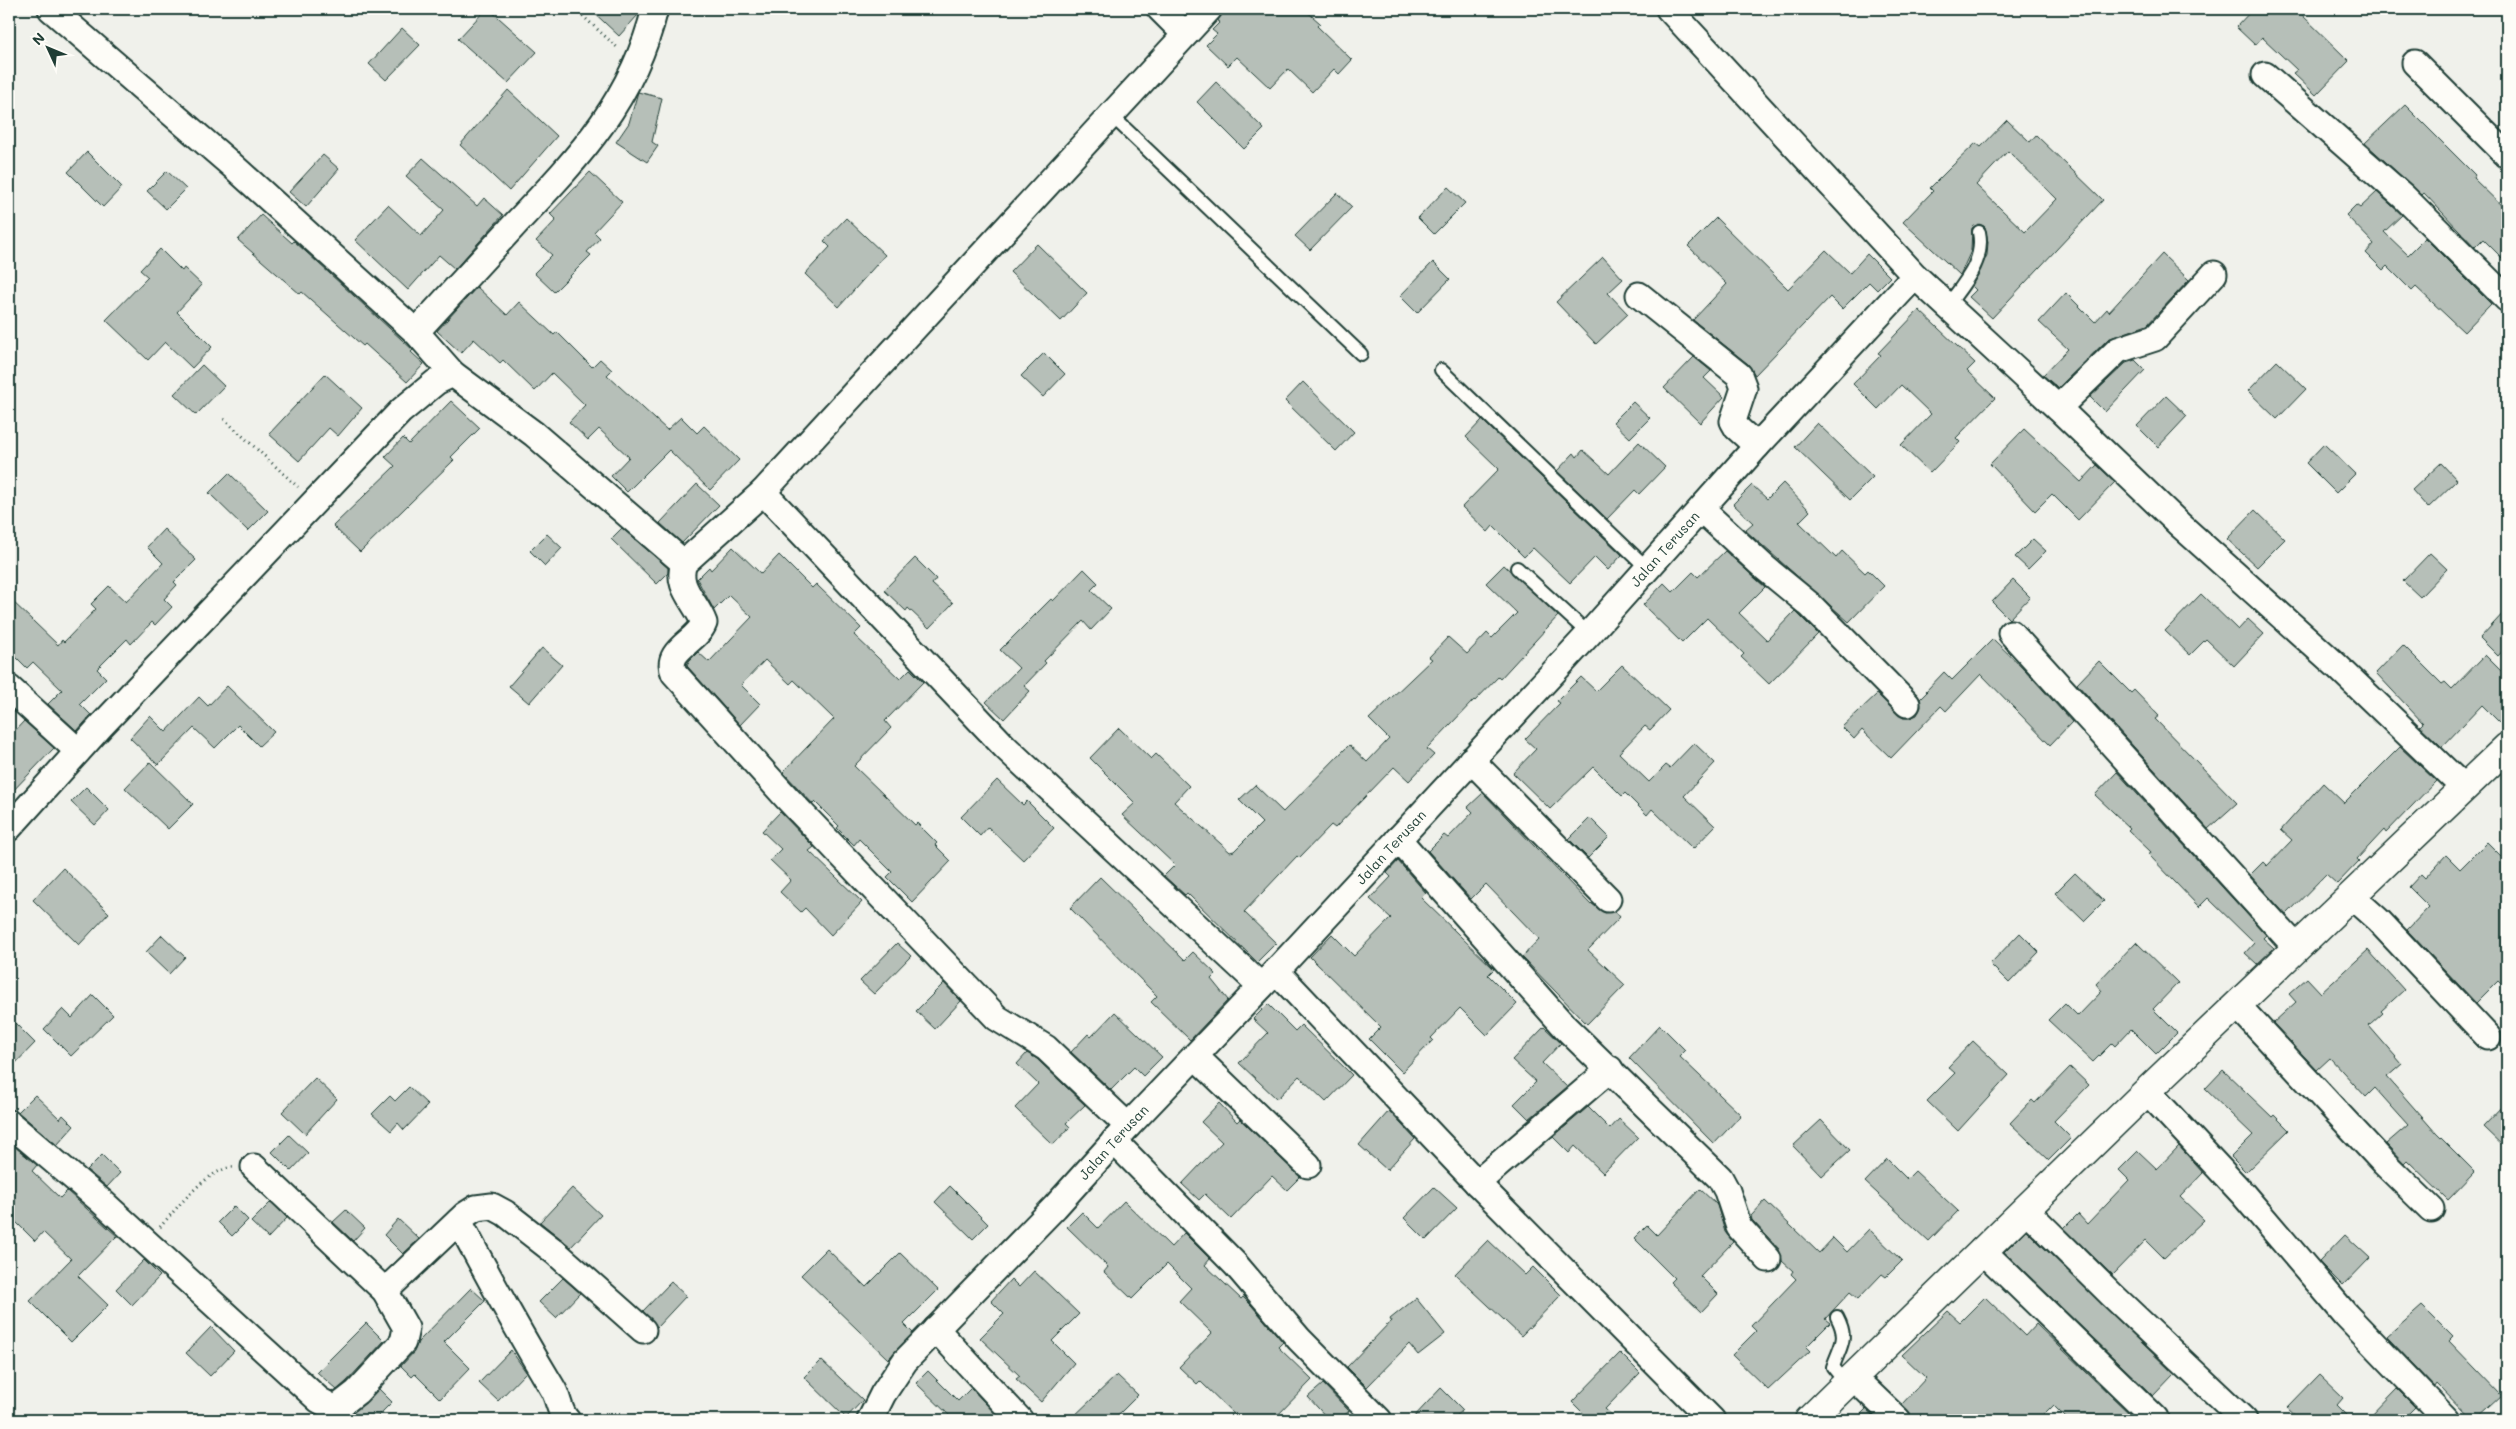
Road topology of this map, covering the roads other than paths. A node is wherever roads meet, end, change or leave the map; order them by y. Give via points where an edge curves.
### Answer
1 (51, 9) edge
2 (655, 9) edge
3 (1160, 9) edge
4 (1208, 9) edge
5 (1669, 9) edge
6 (1185, 34) junction
7 (2415, 63) dead end
8 (2265, 75) dead end
9 (1111, 115) junction
10 (2507, 155) edge
11 (1979, 232) dead end
12 (2214, 274) dead end
13 (1916, 276) junction
14 (1639, 295) dead end
15 (2507, 299) edge
16 (1948, 306) junction
17 (416, 332) junction
18 (1361, 354) dead end
19 (1441, 370) dead end
20 (454, 374) junction
21 (2058, 408) junction
22 (1757, 446) junction
23 (763, 492) junction
24 (1701, 508) junction
25 (684, 562) junction
26 (1517, 568) dead end
27 (1647, 568) junction
28 (1589, 634) junction
29 (2012, 634) dead end
30 (9, 688) edge
31 (1907, 704) dead end
32 (2507, 747) edge
33 (78, 751) junction
34 (1471, 760) junction
35 (2463, 787) junction
36 (9, 828) edge
37 (1398, 839) junction
38 (2351, 896) junction
39 (1608, 899) dead end
40 (2296, 947) junction
41 (1268, 979) junction
42 (2237, 1005) junction
43 (2488, 1037) dead end
44 (1195, 1056) junction
45 (1610, 1070) junction
46 (2147, 1090) junction
47 (9, 1123) edge
48 (1121, 1134) junction
49 (1308, 1165) dead end
50 (254, 1167) road end
51 (1477, 1183) junction
52 (2025, 1209) junction
53 (2431, 1209) dead end
54 (475, 1212) junction
55 (1982, 1250) junction
56 (1768, 1259) dead end
57 (385, 1291) junction
58 (1837, 1317) dead end
59 (936, 1329) junction
60 (642, 1330) dead end
61 (1849, 1380) junction
62 (2155, 1418) dead end
63 (567, 1420) edge
64 (870, 1420) edge
65 (1020, 1420) edge
66 (1379, 1420) edge
67 (1712, 1420) edge
68 (1809, 1420) edge
69 (1898, 1420) edge
70 (2244, 1420) edge
71 (2447, 1420) edge

1 - 17 street
2 - 17 street via 648,36 622,96 571,166
3 - 6 street
4 - 6 street
5 - 13 street
6 - 9 street
7 - 10 street
8 - 15 street via 2404,198
9 - 18 lane
9 - 23 street
11 - 16 lane via 1982,246 1972,272
12 - 21 street via 2155,338 2118,350
13 - 16 street
13 - 22 street, Jalan Terusan
14 - 22 street via 1739,375 1744,388 1733,421
16 - 21 street
17 - 20 street
19 - 27 lane
20 - 25 street via 534,434
20 - 33 street via 436,382 402,411
21 - 35 street
22 - 24 street, Jalan Terusan
23 - 25 street
23 - 41 street via 1006,748
24 - 27 street, Jalan Terusan
24 - 31 street via 1810,605
25 - 48 street via 682,583 704,623 702,629 674,655 671,663 674,673 997,1018 1046,1048
26 - 28 lane
27 - 28 street, Jalan Terusan
28 - 34 street, Jalan Terusan
29 - 40 street
30 - 33 street
32 - 35 street
33 - 36 street
34 - 37 street, Jalan Terusan
34 - 39 street
35 - 38 street
37 - 41 street, Jalan Terusan
37 - 45 street via 1565,1027
38 - 40 street
38 - 43 street via 2378,920
40 - 42 street
41 - 44 street, Jalan Terusan
41 - 51 street
42 - 46 street
42 - 53 street
44 - 48 street, Jalan Terusan
44 - 49 street
45 - 51 street
45 - 56 street via 1720,1178 1728,1191 1739,1227
46 - 52 street
46 - 71 street via 2242,1192 2346,1315
47 - 57 street via 146,1242 319,1400 332,1407 339,1406 357,1392 403,1342 406,1328
48 - 59 street, Jalan Terusan
48 - 66 street via 1300,1339
50 - 57 street
51 - 67 street
52 - 55 street
52 - 70 street
54 - 57 street
54 - 60 street via 506,1213
54 - 63 street via 503,1304 557,1396 562,1416
55 - 61 street
55 - 62 street
58 - 61 lane via 1844,1340 1833,1367
59 - 64 street, Jalan Terusan via 905,1361
59 - 65 street
61 - 68 street
61 - 69 street

